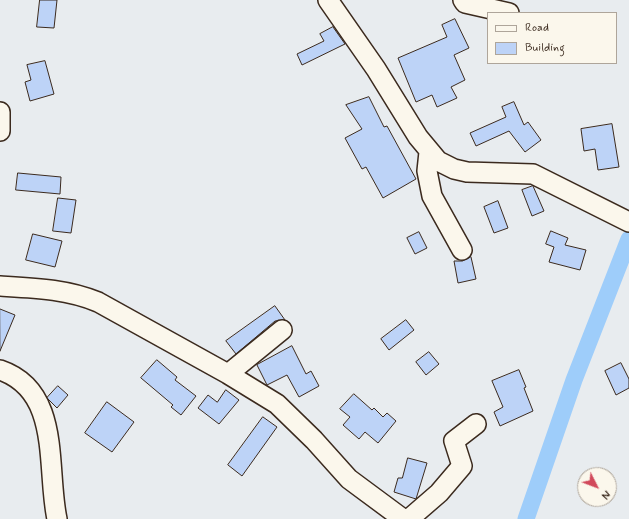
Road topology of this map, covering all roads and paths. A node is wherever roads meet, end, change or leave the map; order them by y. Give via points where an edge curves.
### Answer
1 (463, 0) edge
2 (332, 1) edge
3 (505, 12) edge
4 (0, 112) edge
5 (0, 131) edge
6 (429, 152) junction
7 (629, 222) edge
8 (462, 250) dead end
9 (0, 286) edge
10 (282, 330) dead end
11 (0, 370) edge
12 (228, 374) junction
13 (476, 424) dead end
14 (57, 519) edge
15 (403, 519) edge
16 (409, 519) edge

1 - 3 street via 465,3
2 - 6 street
4 - 5 street
6 - 7 street via 438,161 467,172 533,174
6 - 8 street via 427,171 432,196
9 - 12 street via 57,290 81,295
10 - 12 street
11 - 14 street via 28,386 41,407 47,432
12 - 15 street via 277,404 349,479
13 - 16 street via 454,440 462,466 439,493

